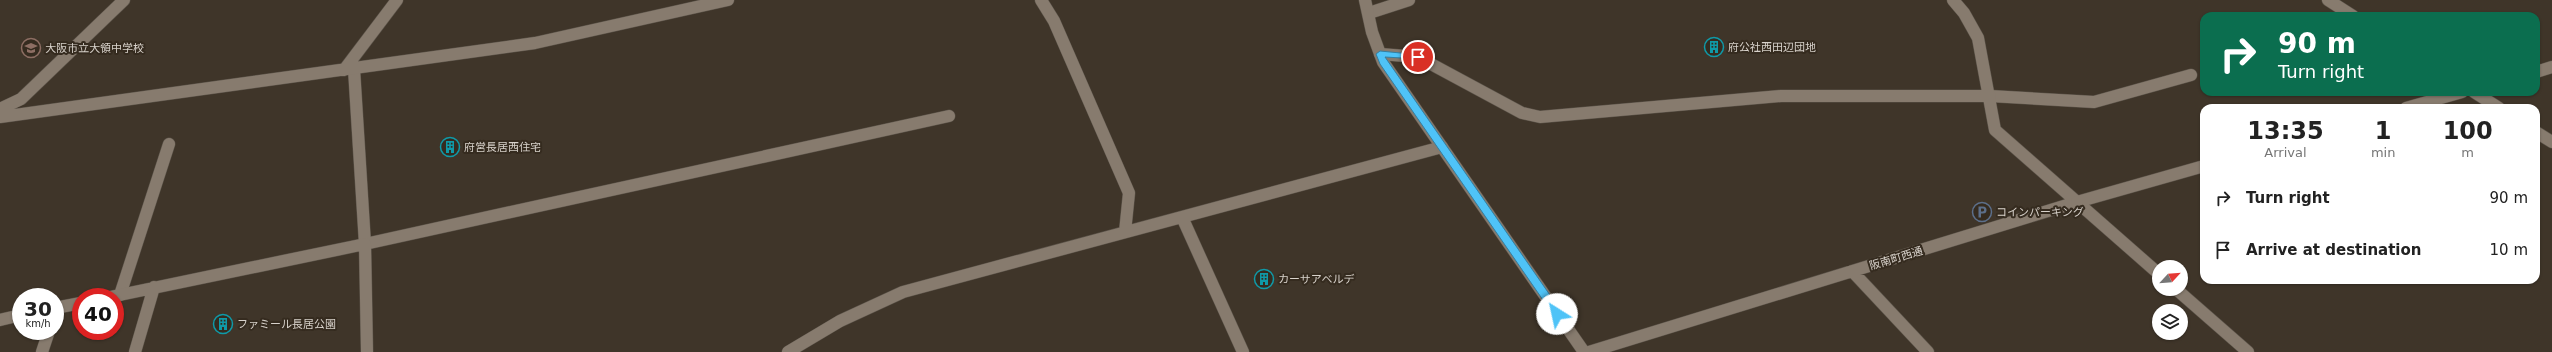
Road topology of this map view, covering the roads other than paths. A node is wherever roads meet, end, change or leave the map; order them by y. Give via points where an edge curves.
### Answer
1 (124, 0) edge
2 (397, 0) edge
3 (728, 0) edge
4 (1041, 0) edge
5 (1365, 0) edge
6 (1409, 0) edge
7 (1953, 0) edge
8 (2328, 0) edge
9 (2347, 12) edge
10 (1369, 13) junction
11 (1380, 54) junction
12 (2552, 67) edge
13 (349, 70) junction
14 (2540, 71) edge
15 (2191, 75) dead end
16 (1990, 96) junction
17 (2448, 96) edge
18 (2480, 96) edge
19 (2420, 104) edge
20 (2493, 104) edge
21 (0, 108) edge
22 (949, 116) dead end
23 (0, 117) edge
24 (2540, 134) edge
25 (2552, 142) edge
26 (169, 144) dead end
27 (1442, 147) junction
28 (2200, 167) edge
29 (2077, 202) junction
30 (1182, 217) junction
31 (1125, 232) junction
32 (365, 244) junction
33 (2152, 268) edge
34 (1852, 271) junction
35 (154, 287) junction
36 (118, 288) edge
37 (124, 294) edge
38 (2184, 296) edge
39 (12, 317) edge
40 (0, 320) edge
41 (46, 340) edge
42 (42, 352) edge
43 (134, 352) edge
44 (367, 352) edge
45 (788, 352) edge
46 (1243, 352) edge
47 (1584, 352) edge
48 (1589, 352) edge
49 (1928, 352) edge
50 (2248, 352) edge

1 - 21 street via 21,98
2 - 13 street
3 - 13 street via 542,42
4 - 31 street via 1054,22 1129,193
5 - 10 street
6 - 10 street
7 - 16 street via 1978,38
8 - 9 street
10 - 11 street
11 - 16 street via 1418,57 1522,112 1540,117 1781,96
11 - 27 street
12 - 14 street
13 - 23 street via 74,105
13 - 32 street
15 - 16 street via 2094,102
16 - 29 street via 1995,130
17 - 19 street
18 - 20 street
22 - 32 street
24 - 25 street
26 - 36 street
27 - 30 street
27 - 47 street
28 - 29 street, 阪南町西通
29 - 33 street
29 - 34 street, 阪南町西通
30 - 31 street
30 - 46 street
31 - 45 street via 903,292 840,321
32 - 35 street
32 - 44 street
34 - 48 street, 阪南町西通
34 - 49 street
35 - 37 street
35 - 43 street
38 - 50 street
39 - 40 street
41 - 42 street

